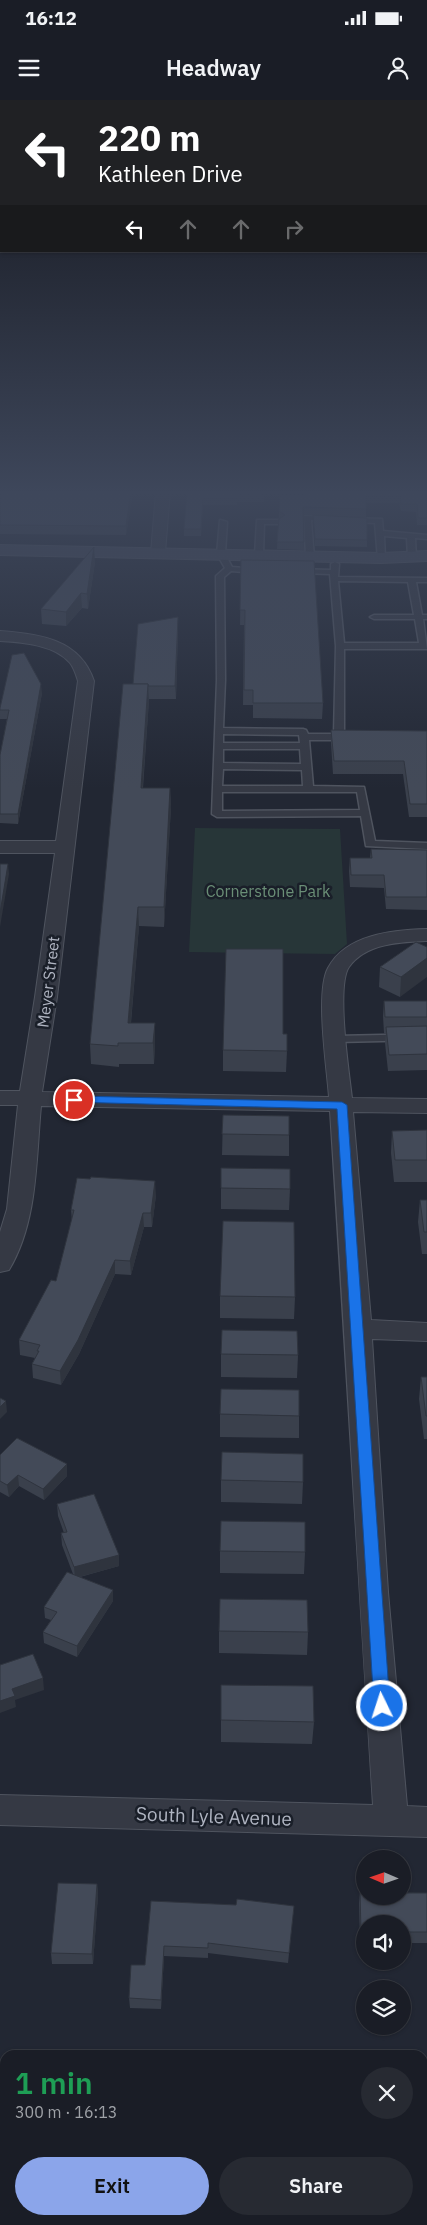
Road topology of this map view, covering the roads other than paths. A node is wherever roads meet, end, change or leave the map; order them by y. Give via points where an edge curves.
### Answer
1 (220, 590) edge
2 (336, 590) edge
3 (415, 590) edge
4 (374, 617) dead end
5 (423, 617) edge
6 (0, 636) edge
7 (340, 646) junction
8 (425, 646) edge
9 (218, 731) junction
10 (339, 737) junction
11 (356, 737) edge
12 (304, 742) junction
13 (218, 746) junction
14 (218, 766) junction
15 (307, 767) junction
16 (217, 790) junction
17 (308, 790) junction
18 (365, 813) junction
19 (427, 846) edge
20 (0, 847) edge
21 (64, 847) junction
22 (427, 935) edge
23 (427, 1037) edge
24 (336, 1039) junction
25 (0, 1098) edge
26 (30, 1099) junction
27 (342, 1105) junction
28 (427, 1106) edge
29 (0, 1264) edge
30 (358, 1329) junction
31 (427, 1332) edge
32 (0, 1810) edge
33 (391, 1821) junction
34 (427, 1822) edge

1 - 9 lane
2 - 7 lane
3 - 5 lane
4 - 5 lane
5 - 8 lane
6 - 21 street, Meyer Street via 57,648 73,657 82,668 86,681
7 - 8 lane
7 - 10 lane
9 - 12 lane via 303,732
9 - 13 lane
10 - 11 lane
10 - 12 lane
12 - 13 lane
12 - 15 lane
13 - 14 lane
14 - 15 lane
14 - 16 lane
15 - 17 lane
16 - 17 lane
16 - 18 lane via 217,814
17 - 18 lane via 361,789
18 - 19 lane via 370,844
20 - 21 street
21 - 26 street, Meyer Street
22 - 24 street via 394,937 371,943 339,966 332,992
23 - 24 lane
24 - 27 street
25 - 26 street
26 - 27 street
26 - 29 street, Meyer Street via 19,1209
27 - 28 street
27 - 30 street
30 - 31 street
30 - 33 street via 373,1592
32 - 33 street, South Lyle Avenue
33 - 34 street, South Lyle Avenue

